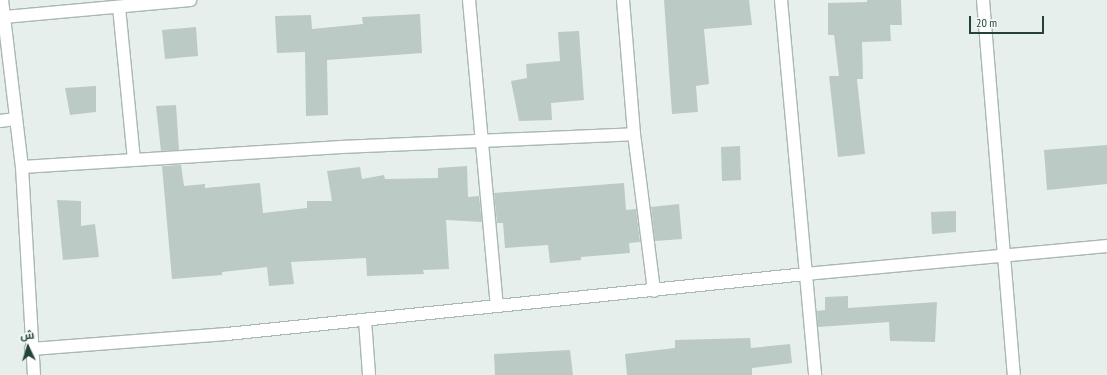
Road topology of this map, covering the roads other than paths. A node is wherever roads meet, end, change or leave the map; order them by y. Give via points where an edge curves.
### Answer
1 (2, 0) edge
2 (190, 0) edge
3 (469, 0) edge
4 (623, 0) edge
5 (781, 0) edge
6 (983, 0) edge
7 (165, 2) edge
8 (119, 7) junction
9 (4, 17) junction
10 (16, 120) junction
11 (0, 121) edge
12 (634, 134) junction
13 (482, 141) junction
14 (134, 159) junction
15 (22, 167) junction
16 (1107, 246) edge
17 (1002, 255) junction
18 (806, 274) junction
19 (654, 291) junction
20 (497, 306) junction
21 (364, 320) junction
22 (31, 349) junction
23 (34, 375) edge
24 (369, 375) edge
25 (815, 375) edge
26 (1014, 375) edge

1 - 9 street
2 - 7 street
3 - 13 street
4 - 12 street
5 - 18 street
6 - 17 street
7 - 8 street
8 - 9 street
8 - 14 street
9 - 10 street
10 - 11 street
10 - 15 street
12 - 13 street
12 - 19 street
13 - 14 street
13 - 20 street
14 - 15 street
15 - 22 street
16 - 17 street
17 - 18 street
17 - 26 street
18 - 19 street
18 - 25 street
19 - 20 street
20 - 21 street
21 - 22 street via 227,334
21 - 24 street
22 - 23 street

